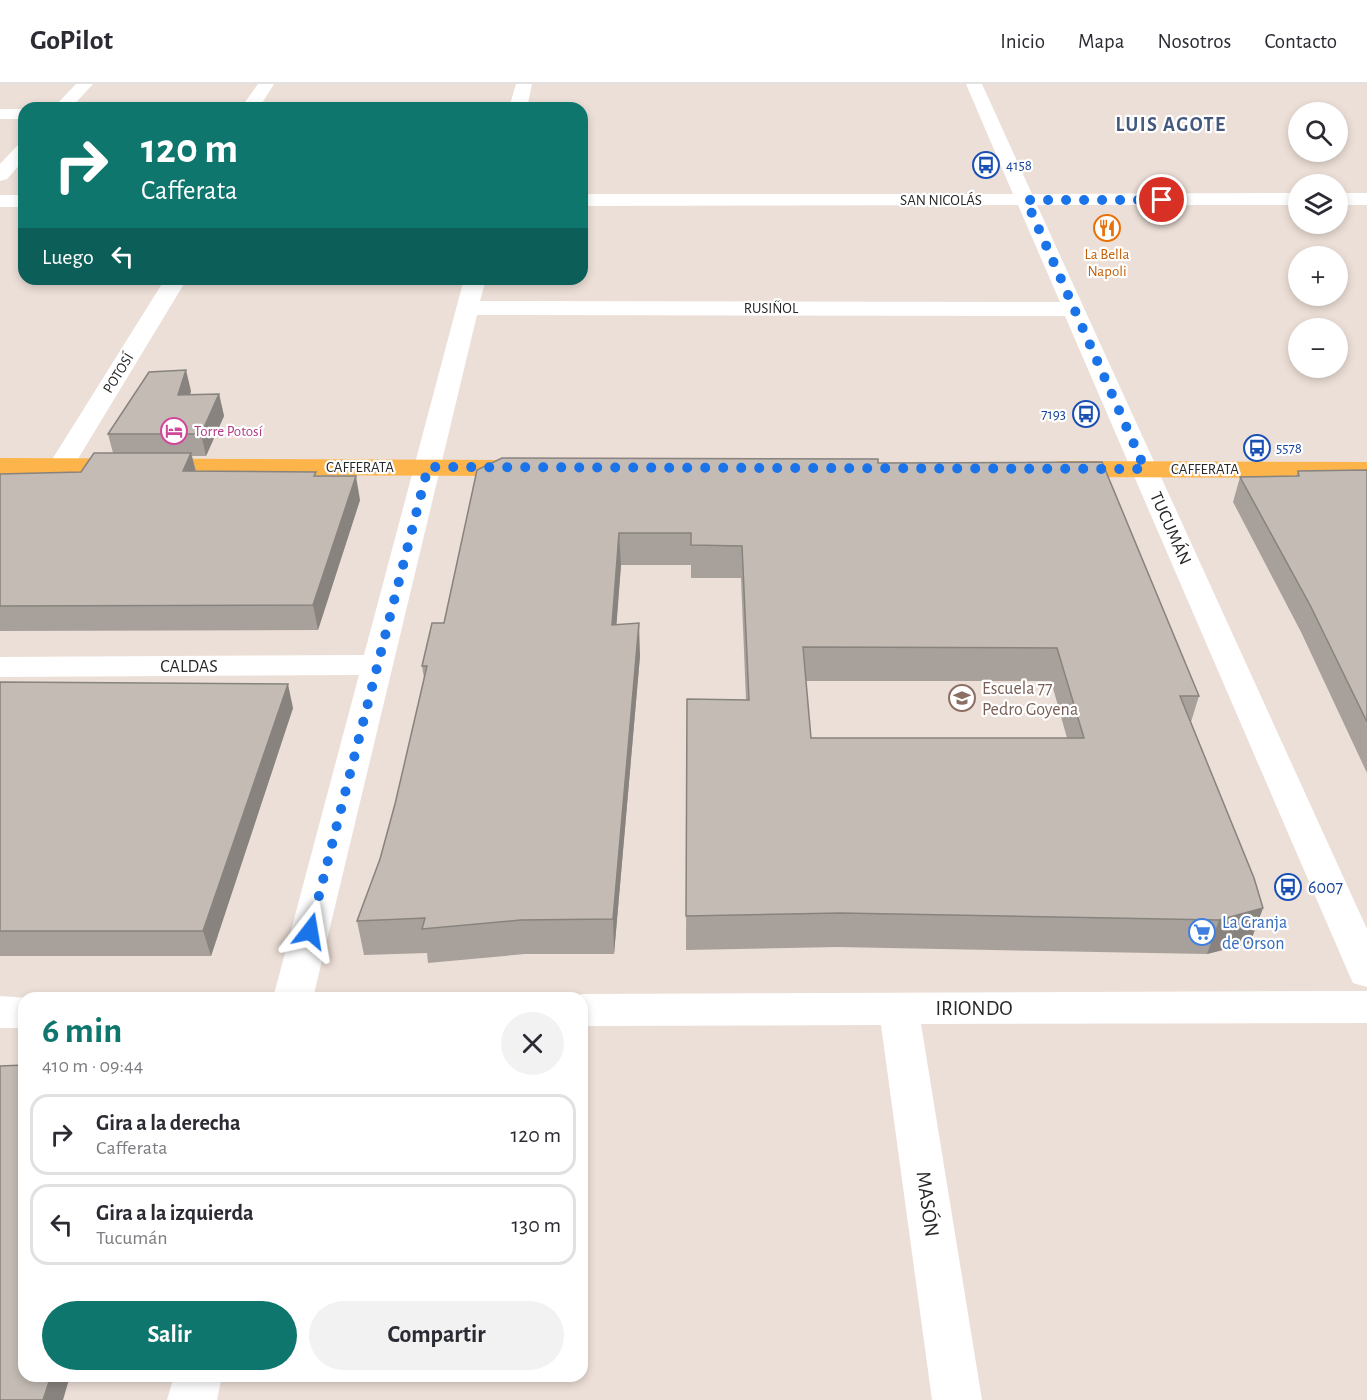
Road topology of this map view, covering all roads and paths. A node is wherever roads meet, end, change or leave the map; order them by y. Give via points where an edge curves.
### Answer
1 (85, 84) edge
2 (266, 84) edge
3 (524, 84) edge
4 (974, 84) edge
5 (68, 102) edge
6 (254, 102) edge
7 (520, 102) edge
8 (0, 114) edge
9 (18, 114) edge
10 (18, 156) edge
11 (0, 175) edge
12 (1288, 199) edge
13 (1348, 199) edge
14 (1367, 199) edge
15 (588, 200) edge
16 (1026, 200) junction
17 (0, 201) edge
18 (18, 201) edge
19 (172, 285) edge
20 (473, 285) edge
21 (467, 308) junction
22 (1074, 309) junction
23 (0, 466) edge
24 (61, 466) junction
25 (428, 467) junction
26 (547, 468) edge
27 (1038, 469) edge
28 (1145, 469) junction
29 (1367, 470) edge
30 (377, 665) junction
31 (0, 667) edge
32 (1367, 972) edge
33 (295, 992) edge
34 (1367, 1007) edge
35 (899, 1008) junction
36 (588, 1010) edge
37 (0, 1012) edge
38 (18, 1012) edge
39 (196, 1382) edge
40 (192, 1400) edge
41 (957, 1400) edge

1 - 5 street
2 - 6 street
3 - 7 street
4 - 16 street, TUCUMÁN
8 - 9 street
10 - 11 street
12 - 16 street, SAN NICOLÁS
13 - 14 street
15 - 16 street, SAN NICOLÁS
16 - 22 street, TUCUMÁN
17 - 18 street
19 - 24 street, POTOSÍ
20 - 21 street
21 - 22 street, RUSIÑOL
21 - 25 street
22 - 28 street, TUCUMÁN
23 - 24 main road, CAFFERATA
24 - 25 main road, CAFFERATA
25 - 26 main road, CAFFERATA
25 - 30 street
27 - 28 main road, CAFFERATA
28 - 29 main road, CAFFERATA
28 - 32 street, TUCUMÁN
30 - 31 street, CALDAS
30 - 33 street
34 - 35 street, IRIONDO
35 - 36 street, IRIONDO
35 - 41 street, MASÓN
37 - 38 street
39 - 40 street

